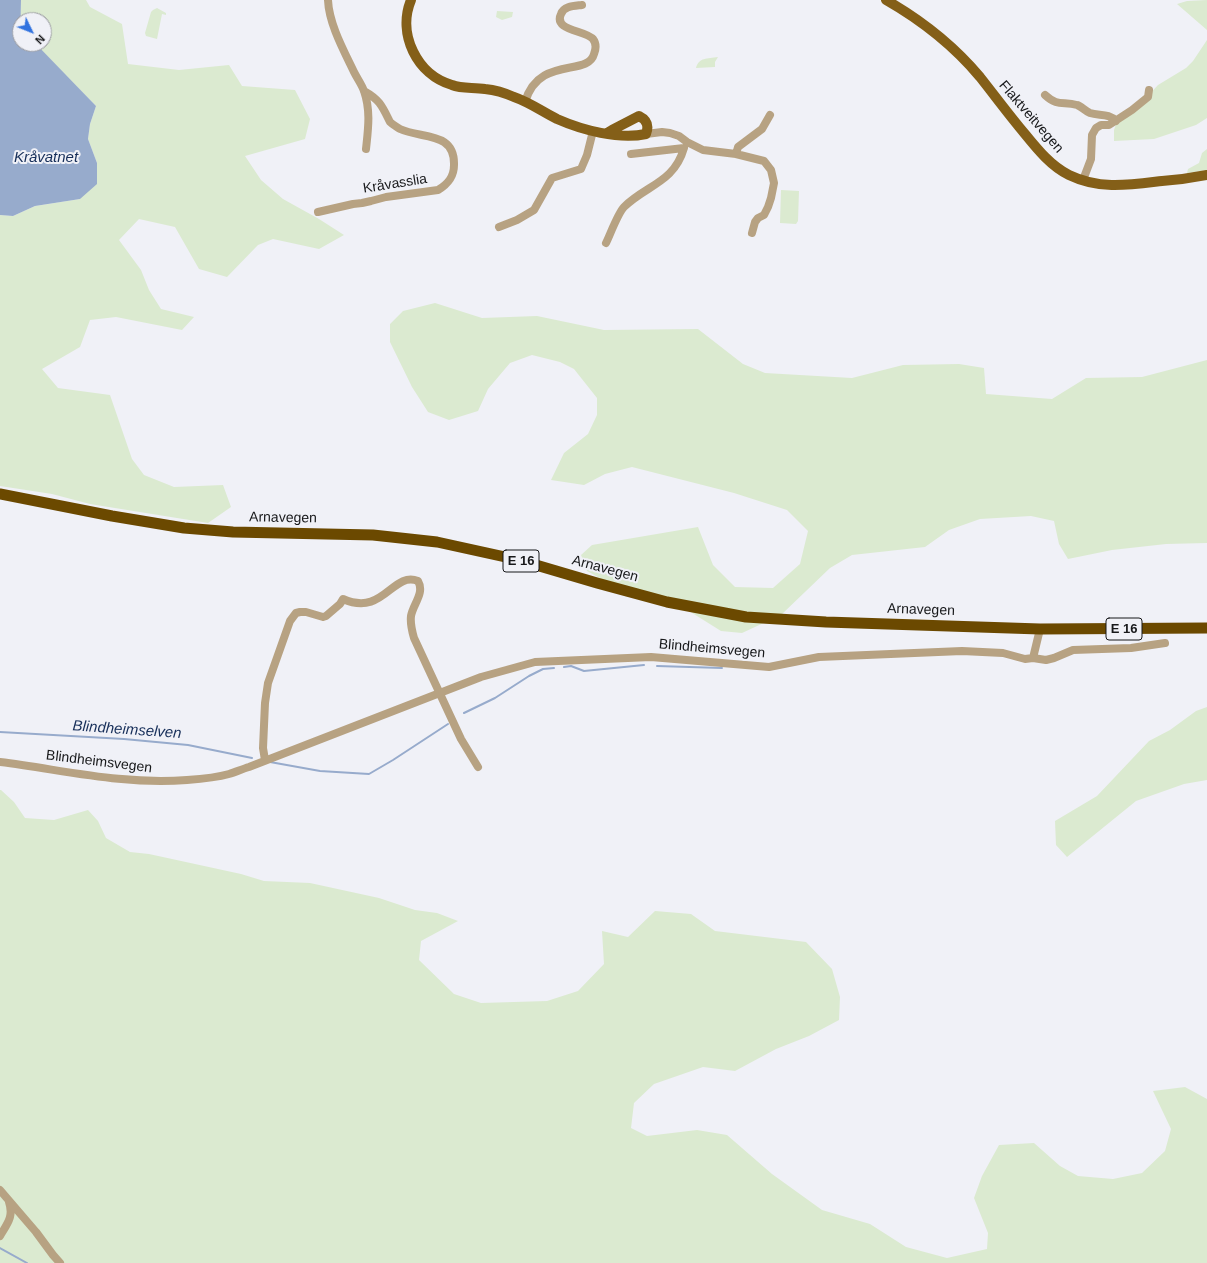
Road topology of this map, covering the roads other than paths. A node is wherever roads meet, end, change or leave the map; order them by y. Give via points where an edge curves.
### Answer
1 (328, 0) edge
2 (412, 0) edge
3 (886, 0) edge
4 (582, 5) dead end
5 (1149, 90) dead end
6 (364, 91) junction
7 (1045, 95) dead end
8 (525, 102) junction
9 (770, 115) dead end
10 (1116, 121) junction
11 (593, 131) junction
12 (607, 133) junction
13 (646, 134) junction
14 (685, 145) junction
15 (366, 149) dead end
16 (631, 154) dead end
17 (736, 154) junction
18 (1207, 175) edge
19 (1083, 180) junction
20 (318, 212) dead end
21 (499, 227) dead end
22 (752, 233) dead end
23 (606, 243) dead end
24 (0, 494) edge
25 (1207, 628) edge
26 (1040, 629) junction
27 (1165, 643) dead end
28 (1033, 658) junction
29 (439, 693) junction
30 (265, 760) junction
31 (0, 762) edge
32 (478, 767) dead end
33 (0, 1190) edge
34 (9, 1202) junction
35 (0, 1236) edge
36 (60, 1263) edge

1 - 6 street, Kråvasslia via 331,20
2 - 8 main road via 407,16 407,30 411,48 421,64 441,81 453,86 499,91
3 - 19 main road, Flaktveitvegen via 914,18 963,59 1044,156 1069,175
4 - 8 street via 564,9 560,22 567,29 587,35 593,40 595,49 592,59 581,66 545,74 533,84
5 - 10 street via 1148,97
6 - 15 street, Kråvasslia via 369,120
6 - 20 street, Kråvasslia via 379,102 390,122 401,130 436,137 444,142 453,155 452,178 443,187 432,192 386,197
7 - 10 street via 1055,103 1078,105 1089,112 1109,116
8 - 11 main road via 559,120
9 - 17 street via 762,129 738,147
10 - 19 street via 1109,125 1101,125 1092,135 1091,159
11 - 12 main road
11 - 21 street via 581,169 552,178 534,210
12 - 13 main road via 628,136
12 - 13 main road via 639,116 646,122
13 - 14 street via 670,133 679,136
14 - 16 street
14 - 17 street
14 - 23 street via 681,158 673,170 663,180 622,208
17 - 22 street via 764,161 771,170 774,183 764,215 758,218
18 - 19 main road, Flaktveitvegen via 1111,186
24 - 26 highway, Arnavegen / E 16 via 184,528 233,532 373,535 437,542 519,560 667,602 746,617
25 - 26 highway, Arnavegen / E 16
26 - 28 street
27 - 28 street, Blindheimsvegen via 1131,648 1073,650 1049,659
28 - 29 street, Blindheimsvegen via 1020,658 1003,653 962,651 820,657 763,668 651,658 535,662 482,677
29 - 30 street, Blindheimsvegen
29 - 30 street via 412,631 411,617 420,590 418,581 404,580 371,602 357,603 343,598 340,604 323,617 306,612 296,613 290,621 268,682 264,703
29 - 32 street
30 - 31 street, Blindheimsvegen via 228,774 173,781 123,780
33 - 34 street
34 - 35 street via 12,1212
34 - 36 street

